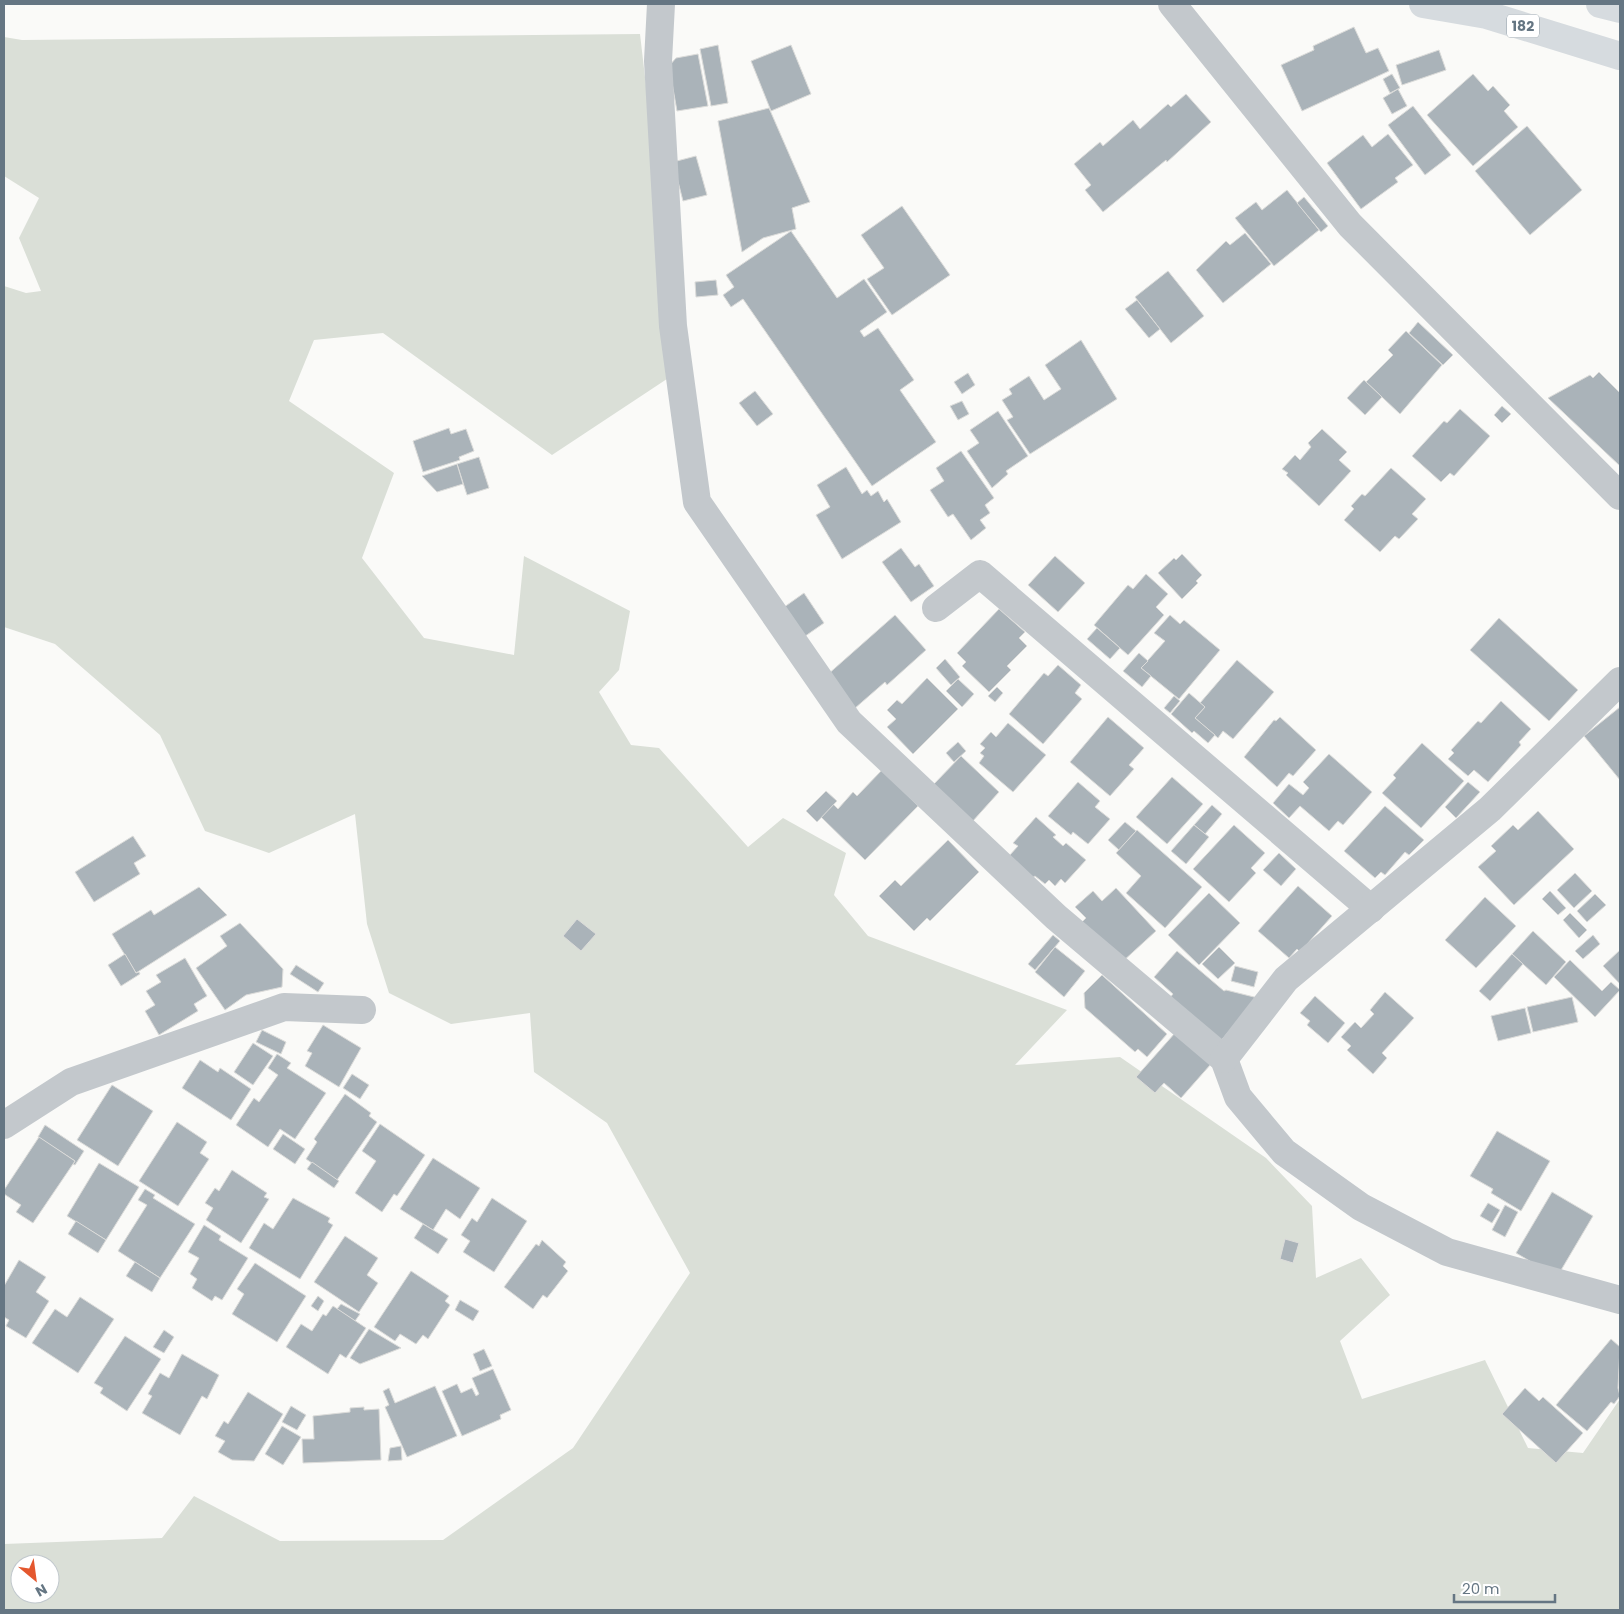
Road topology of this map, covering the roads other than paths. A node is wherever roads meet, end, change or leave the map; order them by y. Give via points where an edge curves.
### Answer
1 (662, 4) edge
2 (1172, 4) edge
3 (1423, 4) edge
4 (1600, 4) edge
5 (1620, 10) edge
6 (1620, 56) edge
7 (1620, 496) edge
8 (936, 608) dead end
9 (1620, 682) edge
10 (1371, 909) junction
11 (362, 1010) dead end
12 (1224, 1059) junction
13 (4, 1125) edge
14 (1620, 1300) edge

1 - 12 street via 658,61 673,326 697,502 848,722 1056,917
2 - 7 street via 1350,225
3 - 6 highway, 182 via 1488,15
4 - 5 highway
8 - 10 street via 980,574
9 - 10 street via 1490,809
10 - 12 street via 1286,980
11 - 13 street via 284,1007 71,1082
12 - 14 street via 1238,1097 1284,1152 1361,1207 1447,1252

